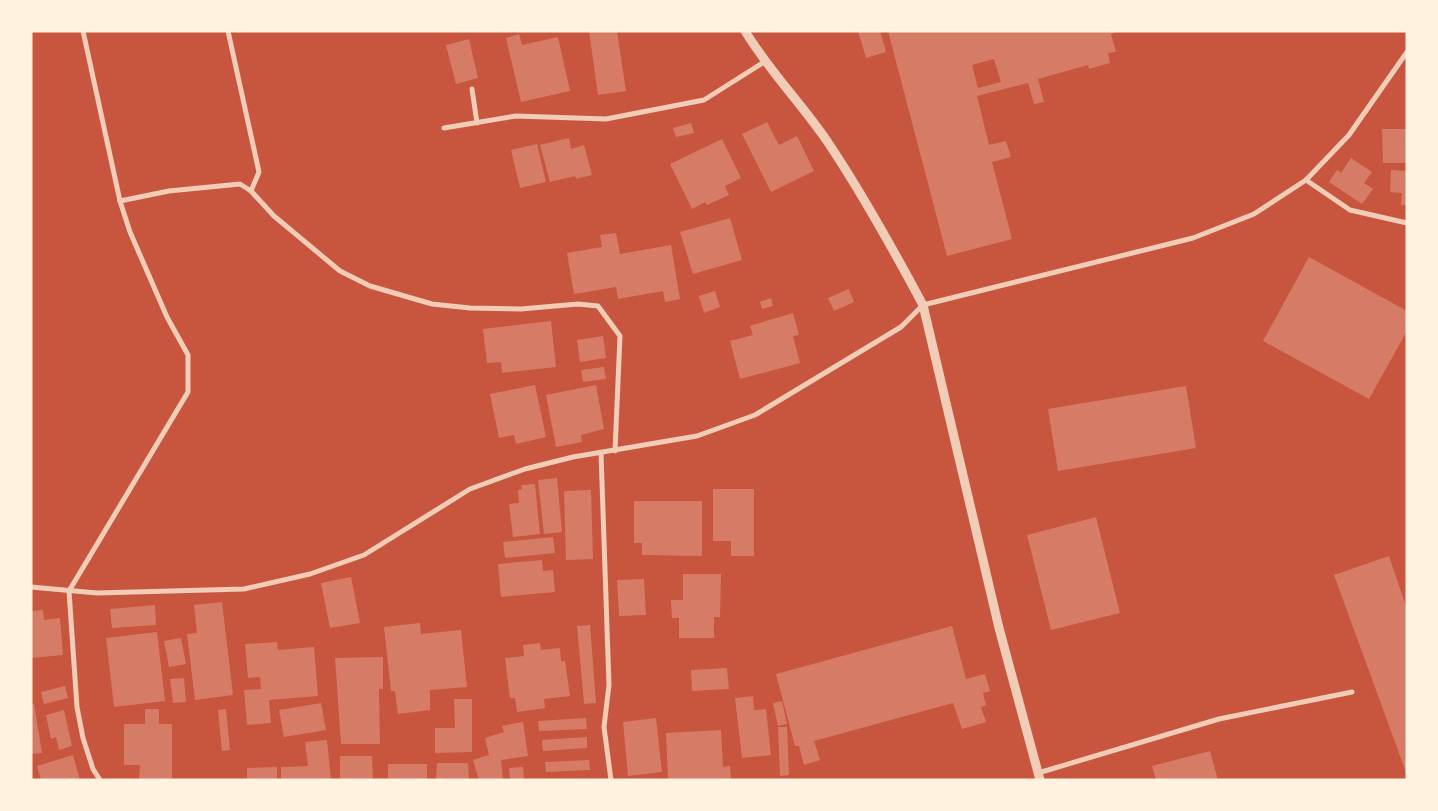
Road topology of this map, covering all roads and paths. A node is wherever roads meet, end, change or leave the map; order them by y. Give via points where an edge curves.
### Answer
1 (83, 31) edge
2 (228, 31) edge
3 (745, 31) edge
4 (1407, 52) edge
5 (764, 62) junction
6 (472, 89) dead end
7 (477, 122) junction
8 (444, 128) dead end
9 (1306, 180) junction
10 (252, 191) junction
11 (120, 201) junction
12 (1407, 223) edge
13 (923, 304) junction
14 (615, 451) junction
15 (601, 453) junction
16 (31, 587) edge
17 (69, 591) junction
18 (1352, 692) dead end
19 (1039, 777) edge
20 (100, 780) edge
21 (611, 780) edge

1 - 11 street
2 - 10 street via 259,172
3 - 5 street
4 - 9 street via 1349,135
5 - 7 street via 704,100 606,119 516,116
5 - 13 street via 826,140
6 - 7 street
7 - 8 street
9 - 12 street via 1350,210
9 - 13 street via 1254,214 1193,238
10 - 11 street via 240,184 169,191
10 - 14 street via 274,216 316,252 340,271 370,286 432,304 470,308 598,306 620,336
11 - 17 street via 163,309 188,355 188,392
13 - 14 street via 901,328 755,415 697,436
13 - 19 street via 999,628
14 - 15 street
15 - 17 street via 525,469 470,489 364,555 310,574 244,589
15 - 21 street via 609,685 604,727
16 - 17 street
17 - 20 street via 77,706 83,738
18 - 19 street via 1219,719

